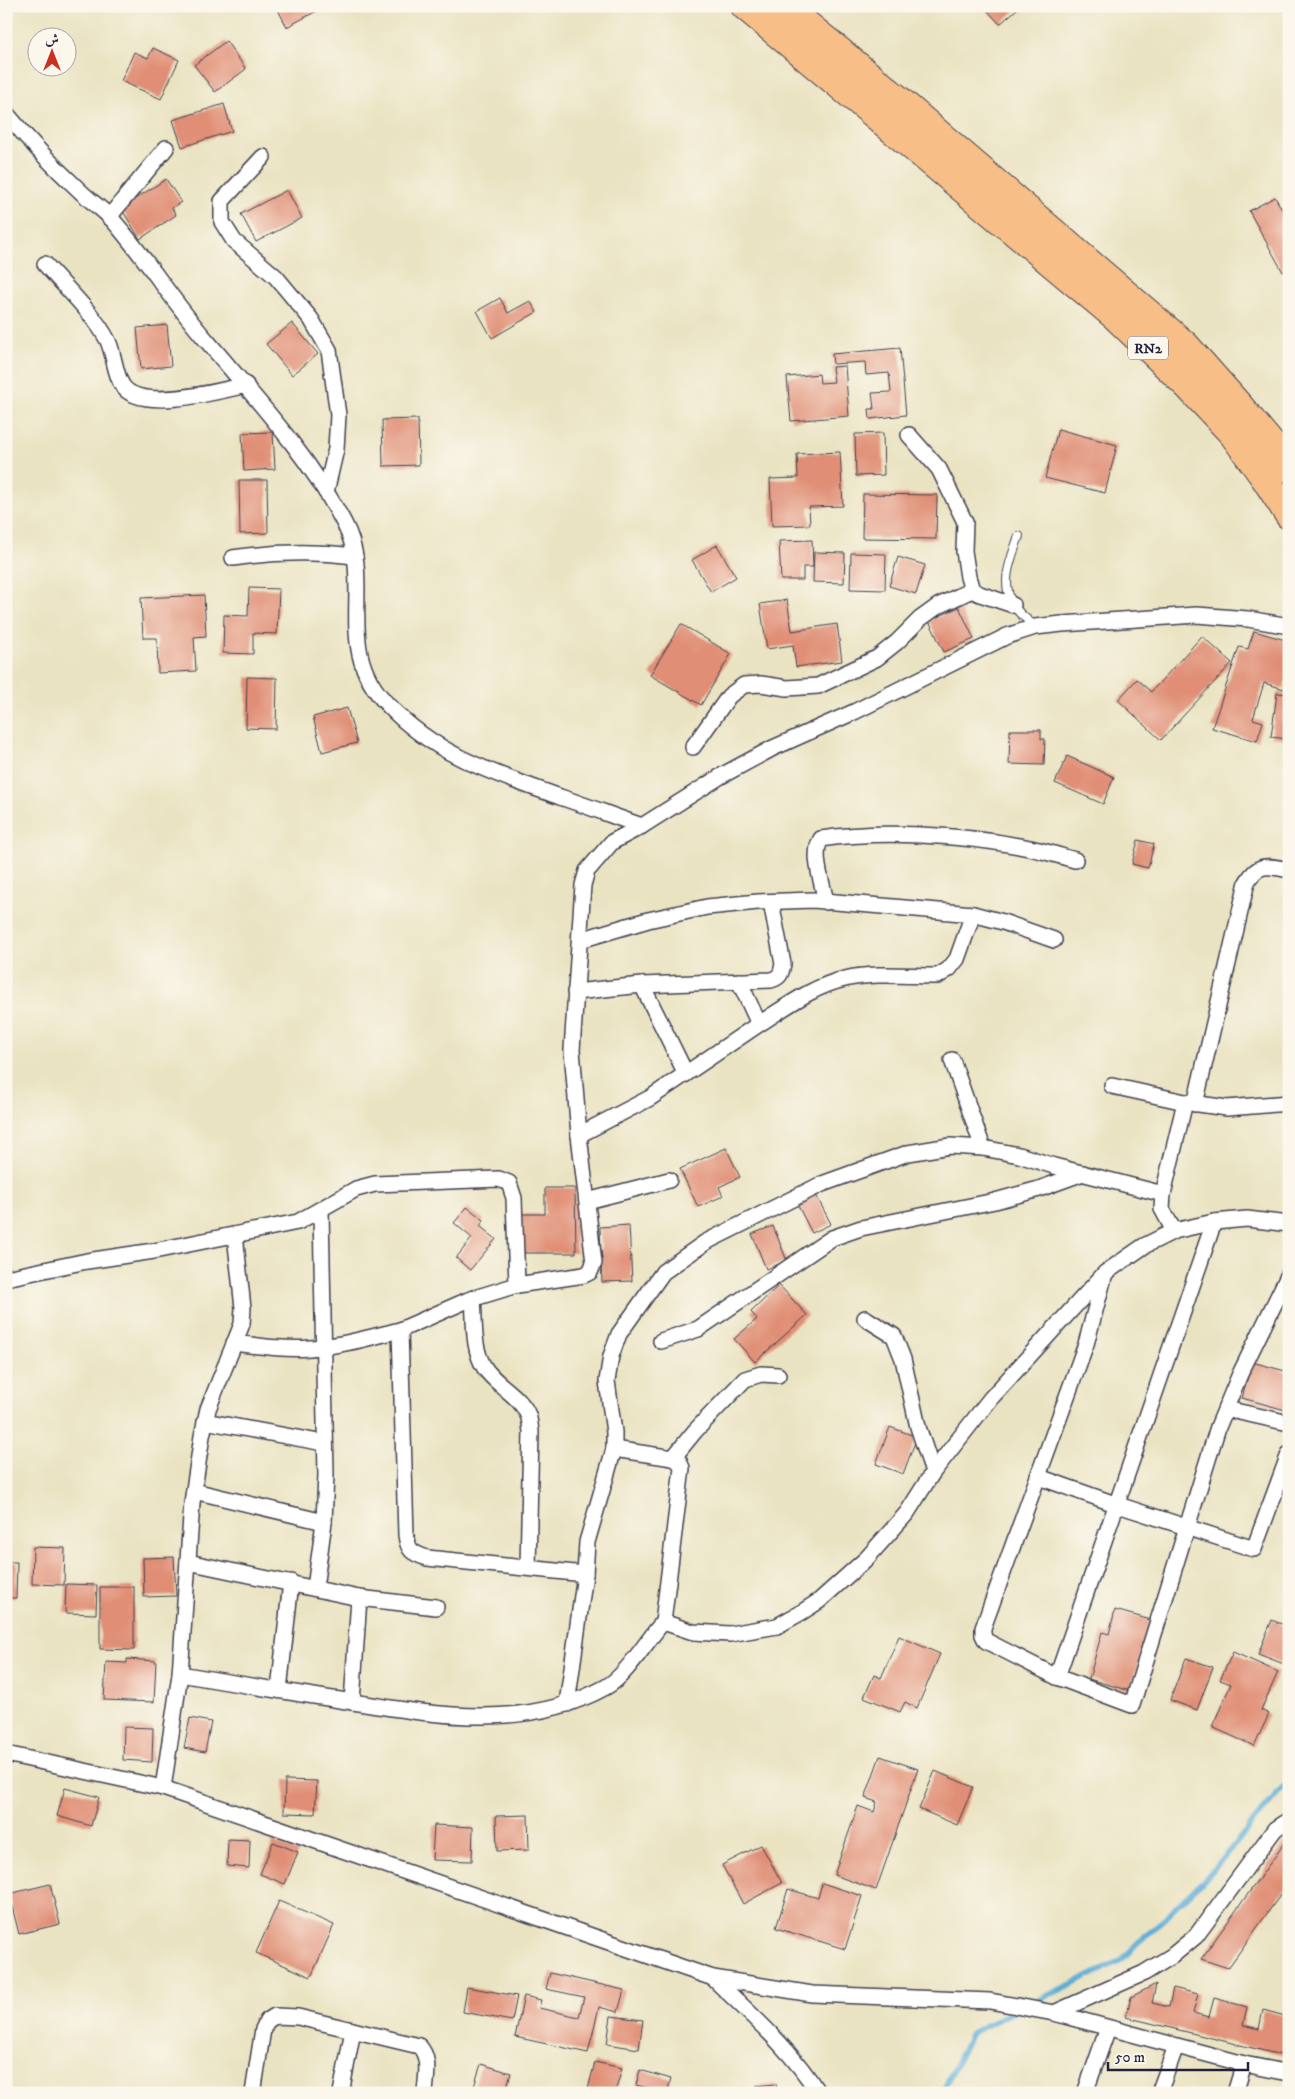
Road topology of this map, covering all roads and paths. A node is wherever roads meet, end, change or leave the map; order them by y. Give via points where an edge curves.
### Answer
1 (745, 6) edge
2 (784, 6) edge
3 (6, 113) edge
4 (166, 148) dead end
5 (263, 157) dead end
6 (109, 217) junction
7 (45, 264) dead end
8 (246, 385) junction
9 (909, 435) dead end
10 (1289, 468) edge
11 (326, 492) junction
12 (1289, 515) edge
13 (1019, 536) dead end
14 (355, 556) junction
15 (233, 558) dead end
16 (972, 590) junction
17 (1013, 605) junction
18 (1289, 626) edge
19 (1035, 628) junction
20 (693, 747) dead end
21 (642, 826) junction
22 (1075, 860) dead end
23 (1289, 870) edge
24 (771, 902) junction
25 (826, 902) junction
26 (973, 914) junction
27 (580, 940) junction
28 (1054, 940) dead end
29 (739, 981) junction
30 (642, 984) junction
31 (576, 992) junction
32 (759, 1024) junction
33 (952, 1060) dead end
34 (686, 1074) junction
35 (1112, 1086) dead end
36 (1190, 1103) junction
37 (1289, 1103) edge
38 (579, 1135) junction
39 (983, 1148) junction
40 (1083, 1173) junction
41 (670, 1180) dead end
42 (1164, 1194) junction
43 (587, 1200) junction
44 (321, 1210) junction
45 (1214, 1222) junction
46 (1289, 1224) edge
47 (1174, 1231) junction
48 (235, 1236) junction
49 (1105, 1273) junction
50 (1289, 1274) edge
51 (6, 1278) edge
52 (517, 1285) junction
53 (473, 1298) junction
54 (865, 1318) dead end
55 (400, 1330) junction
56 (661, 1341) dead end
57 (234, 1344) junction
58 (324, 1346) junction
59 (778, 1375) dead end
60 (1226, 1409) junction
61 (205, 1421) junction
62 (1289, 1423) edge
63 (324, 1443) junction
64 (614, 1449) junction
65 (1289, 1454) edge
66 (673, 1458) junction
67 (933, 1472) junction
68 (1039, 1477) junction
69 (194, 1491) junction
70 (1115, 1504) junction
71 (324, 1522) junction
72 (1186, 1527) junction
73 (188, 1562) junction
74 (528, 1568) junction
75 (585, 1574) junction
76 (291, 1582) junction
77 (316, 1588) junction
78 (359, 1598) junction
79 (436, 1607) dead end
80 (663, 1622) junction
81 (180, 1674) junction
82 (1057, 1677) junction
83 (279, 1690) junction
84 (352, 1702) junction
85 (567, 1704) junction
86 (6, 1754) edge
87 (163, 1788) junction
88 (1289, 1822) edge
89 (713, 1978) junction
90 (1050, 2012) junction
91 (1108, 2028) junction
92 (353, 2030) junction
93 (1176, 2046) junction
94 (1244, 2064) junction
95 (1289, 2073) edge
96 (253, 2093) edge
97 (341, 2093) edge
98 (425, 2093) edge
99 (818, 2093) edge
100 (1085, 2093) edge
101 (1160, 2093) edge
102 (1235, 2093) edge

1 - 12 highway, RN2 via 1115,316 1233,434
2 - 10 highway, RN2 via 1186,346 1240,406
3 - 6 street via 30,143
4 - 6 street
5 - 11 street via 222,201 222,222 234,241 276,276 311,319 330,350 338,415 336,449
6 - 8 street via 206,340
7 - 8 street via 107,340 122,386 136,396 156,400
8 - 11 street
9 - 16 street via 939,469 965,522 964,551
11 - 14 street via 345,524
13 - 17 lane via 1008,566 1006,586
14 - 15 street via 297,553
14 - 21 street via 355,616 360,662 386,704 425,737 458,758
16 - 17 street
16 - 20 street via 938,606 877,658 818,686 744,685 730,696
17 - 19 lane
18 - 19 street via 1196,615
19 - 21 street via 1007,636 773,748 720,776
21 - 27 street via 612,842 587,871 583,885
22 - 25 street via 1019,846 955,838 904,835 822,839 817,846 817,856
23 - 36 street via 1260,867 1247,882
24 - 25 street
24 - 27 street via 707,907
24 - 29 street via 783,964 781,974 771,980
25 - 26 street
26 - 28 street
26 - 32 street via 957,958 938,976 842,979 813,990
27 - 31 street
29 - 30 street
29 - 32 street
30 - 31 street
30 - 34 street
31 - 38 street via 572,1050
32 - 34 street
33 - 39 street
34 - 38 street via 650,1098
35 - 36 street
36 - 37 street via 1227,1108
36 - 42 street
38 - 43 street
39 - 40 street
39 - 64 street via 950,1146 908,1153 822,1184 706,1242 663,1272 619,1334 610,1356 608,1381
40 - 42 street
40 - 56 street via 995,1201 861,1228 832,1238 698,1329
41 - 43 street
42 - 47 street via 1162,1209
43 - 52 street via 593,1268 584,1275
44 - 48 street via 298,1222
44 - 52 street via 356,1189 375,1184 499,1179 509,1183 514,1198
44 - 58 street
45 - 46 street via 1247,1219
45 - 47 street
45 - 70 street
47 - 49 street via 1144,1246
48 - 51 street
48 - 57 street via 242,1324
49 - 67 street via 991,1398
49 - 68 street via 1086,1344
50 - 60 street
52 - 53 street
53 - 55 street
53 - 74 street via 477,1350 484,1366 490,1376 520,1404 530,1423
54 - 67 street via 894,1336
55 - 58 street
55 - 74 street via 409,1550 426,1558
57 - 58 street via 274,1348
57 - 61 street
58 - 63 street
59 - 66 street via 761,1374 745,1379
60 - 62 street
60 - 72 street
61 - 63 street
61 - 69 street
63 - 71 street
64 - 66 street
64 - 75 street via 587,1542
65 - 72 street via 1254,1549
66 - 80 street via 682,1468
67 - 80 street via 907,1513 868,1558 819,1601 789,1621 730,1634 693,1632
68 - 70 street
68 - 82 street via 985,1620 983,1635 986,1641
69 - 71 street
69 - 73 street
70 - 72 street
70 - 82 street
71 - 77 street
72 - 82 street via 1132,1705
73 - 76 street
73 - 81 street
74 - 75 street
75 - 85 street
76 - 77 street
76 - 83 street
77 - 78 street
78 - 79 street
78 - 84 street
80 - 85 street via 632,1662 608,1686
81 - 83 street
81 - 87 street
83 - 84 street
84 - 85 street via 460,1716 507,1716
86 - 87 street
87 - 89 street
88 - 90 street via 1275,1829 1196,1936 1172,1956 1144,1972
89 - 90 street via 812,1994 990,2001
89 - 99 street via 803,2071
90 - 91 street
91 - 93 street
91 - 100 street
92 - 96 street via 298,2017 275,2016 268,2020 263,2030
92 - 97 street
92 - 98 street via 419,2046 427,2060
93 - 94 street
93 - 101 street
94 - 95 street
94 - 102 street

